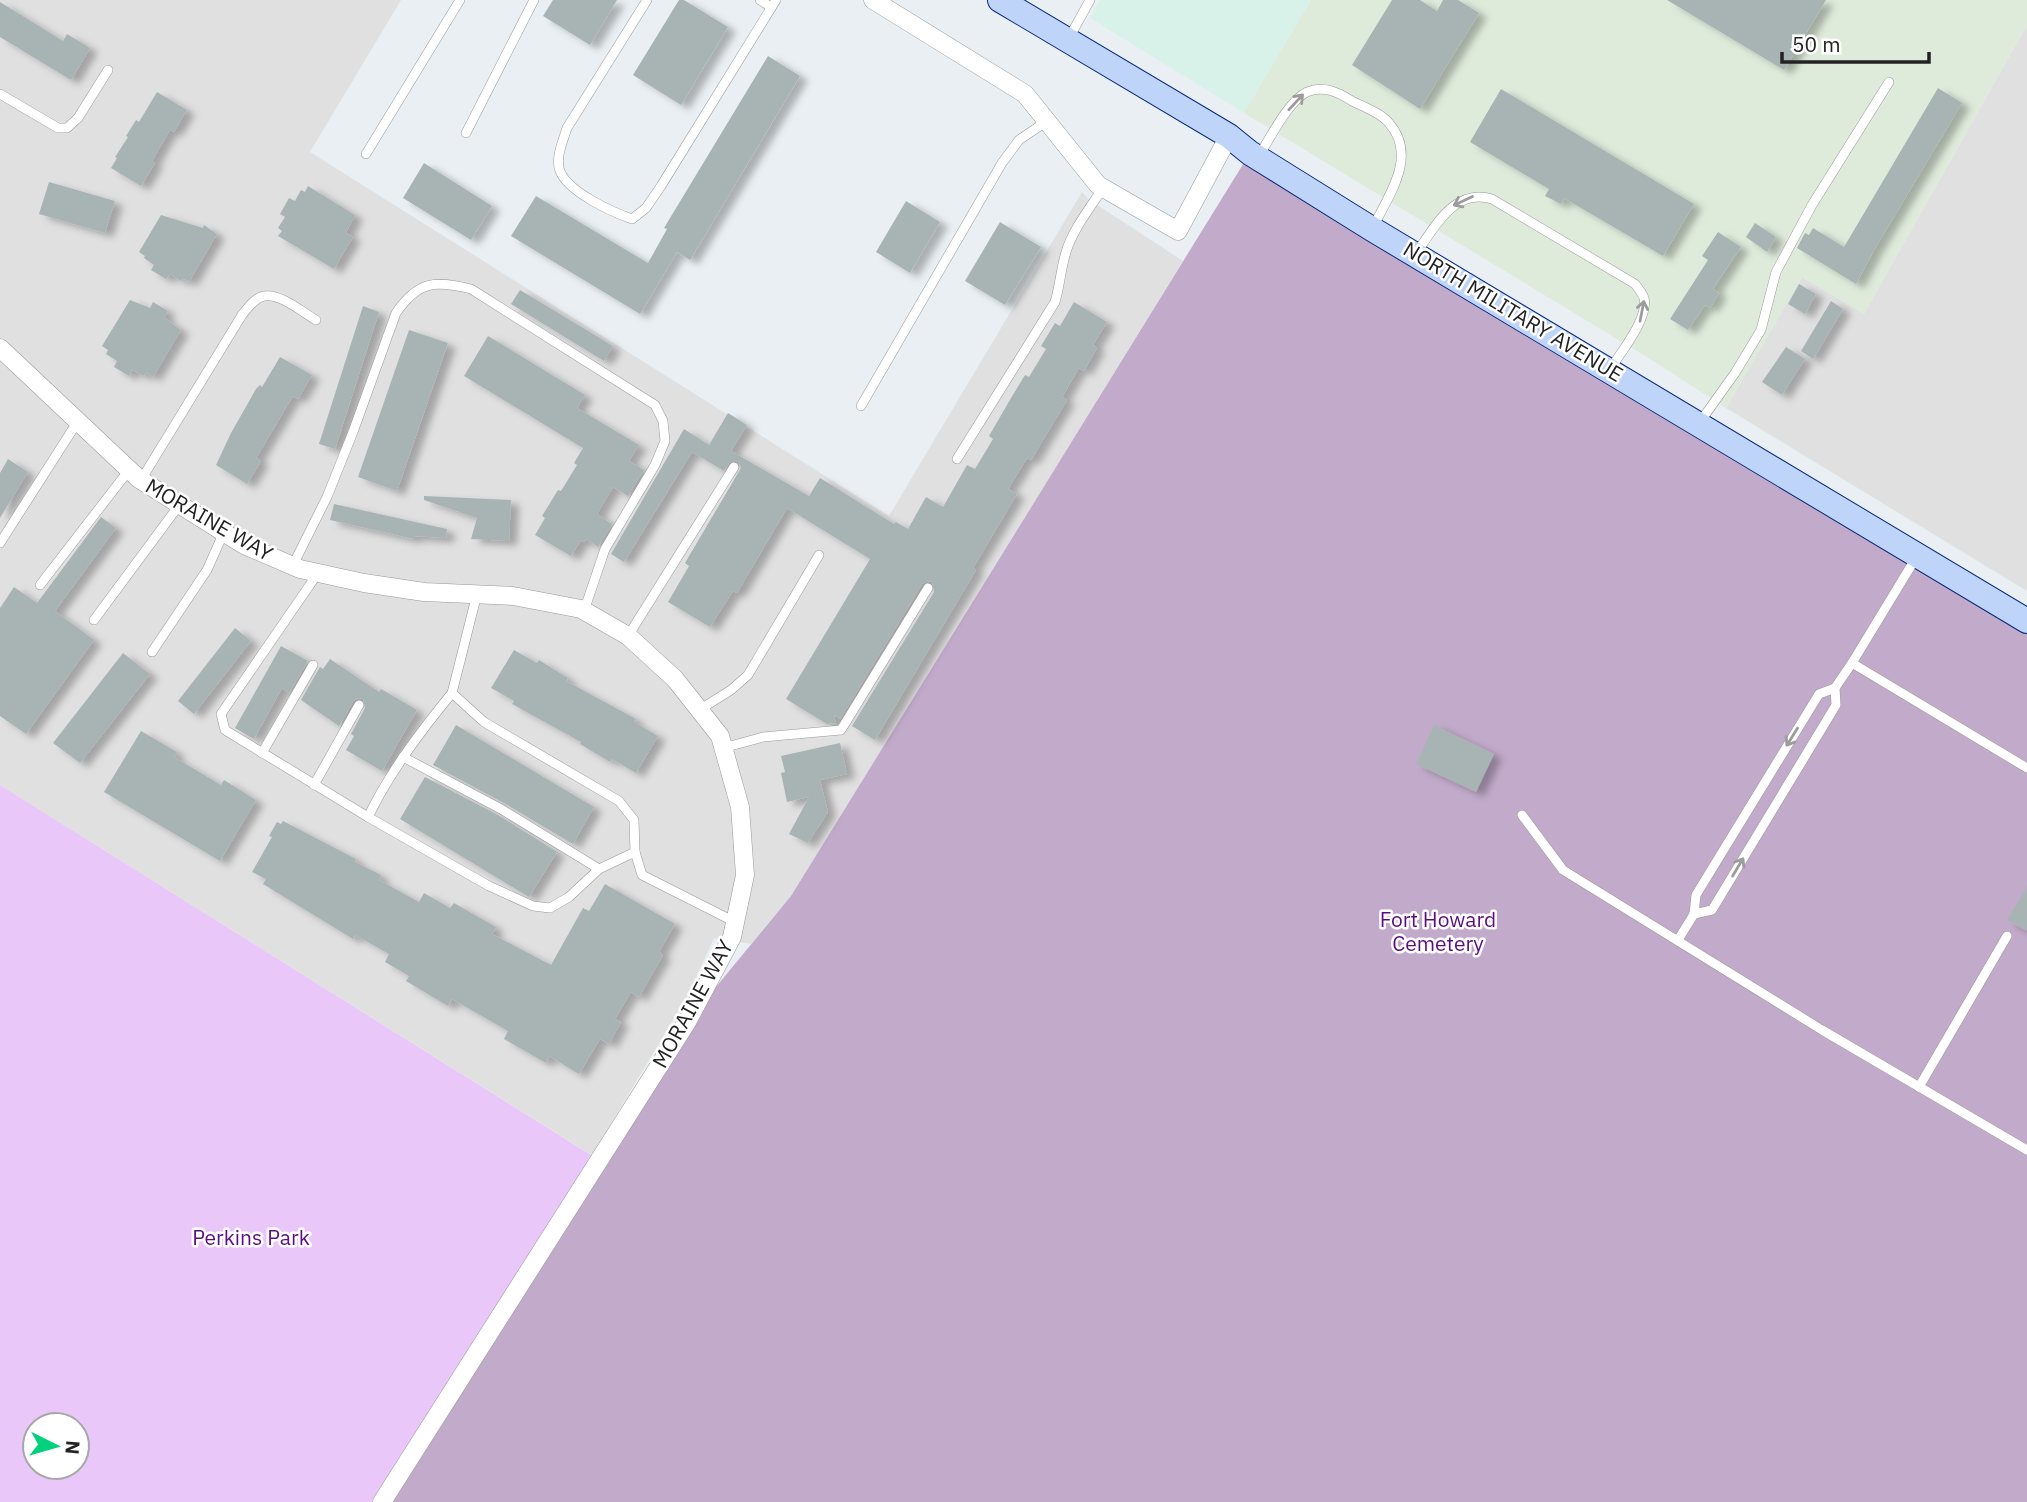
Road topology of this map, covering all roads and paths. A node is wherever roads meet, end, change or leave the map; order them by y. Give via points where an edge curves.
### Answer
1 (460, 0) edge
2 (534, 0) edge
3 (647, 0) edge
4 (760, 0) edge
5 (873, 0) edge
6 (1000, 0) edge
7 (1090, 0) edge
8 (773, 4) edge
9 (1067, 41) junction
10 (108, 70) dead end
11 (1889, 82) dead end
12 (0, 93) edge
13 (1047, 121) junction
14 (466, 133) dead end
15 (1229, 136) junction
16 (366, 154) dead end
17 (1258, 158) junction
18 (1103, 188) junction
19 (1373, 229) junction
20 (1416, 253) junction
21 (316, 320) dead end
22 (0, 348) edge
23 (1610, 370) junction
24 (860, 406) dead end
25 (78, 421) junction
26 (1699, 423) junction
27 (957, 459) dead end
28 (734, 467) dead end
29 (135, 475) junction
30 (180, 505) junction
31 (223, 532) junction
32 (0, 543) edge
33 (819, 555) dead end
34 (1917, 555) junction
35 (292, 567) junction
36 (318, 573) junction
37 (40, 585) dead end
38 (928, 588) dead end
39 (477, 594) junction
40 (584, 611) junction
41 (94, 620) dead end
42 (2027, 621) edge
43 (628, 636) junction
44 (152, 652) dead end
45 (1852, 663) junction
46 (313, 665) dead end
47 (1835, 688) junction
48 (453, 693) junction
49 (359, 705) dead end
50 (699, 710) junction
51 (723, 748) junction
52 (261, 753) junction
53 (403, 757) junction
54 (2027, 768) edge
55 (314, 785) junction
56 (1522, 815) dead end
57 (368, 817) junction
58 (635, 852) junction
59 (599, 869) junction
60 (1694, 914) junction
61 (735, 922) junction
62 (2007, 936) dead end
63 (1678, 940) junction
64 (1919, 1087) junction
65 (2027, 1150) edge
66 (382, 1502) edge

1 - 16 lane
2 - 14 lane
3 - 8 lane via 567,128 560,148 559,169 567,183 612,212 632,219 661,186
4 - 8 lane
5 - 13 street via 1025,94
6 - 9 main road, NORTH MILITARY AVENUE
7 - 9 lane
9 - 15 main road, NORTH MILITARY AVENUE
10 - 12 lane via 67,128 58,128
11 - 26 lane via 1776,272 1761,330
13 - 18 street
13 - 24 lane via 1019,141 1002,163
15 - 17 main road, NORTH MILITARY AVENUE
15 - 18 street via 1178,231
17 - 19 main road, NORTH MILITARY AVENUE
17 -> 19 lane via 1291,107 1305,93 1321,88 1388,121 1401,140 1403,160
18 - 27 lane via 1072,236 1055,302
19 - 20 main road, NORTH MILITARY AVENUE
20 - 23 main road, NORTH MILITARY AVENUE
23 -> 20 lane via 1642,318 1644,295 1635,284 1481,196 1454,204
21 - 29 lane via 279,299 264,296 252,303
22 - 25 street, MORAINE WAY
23 - 26 main road, NORTH MILITARY AVENUE
25 - 29 street, MORAINE WAY
25 - 32 lane
26 - 34 main road, NORTH MILITARY AVENUE
28 - 43 lane
29 - 30 street, MORAINE WAY
29 - 37 lane
30 - 31 street, MORAINE WAY
30 - 41 lane
31 - 35 street, MORAINE WAY
31 - 44 lane via 207,570
33 - 50 lane via 748,675
34 - 42 main road, NORTH MILITARY AVENUE
34 - 45 lane
35 - 36 street, MORAINE WAY
35 - 40 lane via 337,471 396,313 408,296 426,285 446,283 471,289 655,405 663,421 665,441 605,548
36 - 39 street, MORAINE WAY via 425,592
36 - 52 lane via 221,714 225,730
38 - 51 lane via 841,730 763,737
39 - 40 street, MORAINE WAY via 513,596
39 - 48 lane
40 - 43 street, MORAINE WAY
43 - 50 street, MORAINE WAY via 675,679
45 - 47 lane
45 - 54 lane
46 - 52 lane
47 -> 60 lane via 1819,694 1696,895
60 -> 47 lane via 1712,909 1836,705
48 - 53 lane
48 - 58 lane via 484,722 619,802 634,820
49 - 55 lane
50 - 51 street, MORAINE WAY via 720,736
51 - 61 street, MORAINE WAY via 740,807 745,875
52 - 55 lane
53 - 57 lane
53 - 59 lane
55 - 57 lane
56 - 63 lane via 1563,870
57 - 59 lane via 533,906 550,908
58 - 59 lane
58 - 61 lane via 642,875
60 - 63 lane
61 - 66 street, MORAINE WAY via 732,937 687,1022
62 - 64 lane
63 - 64 lane
64 - 65 lane

